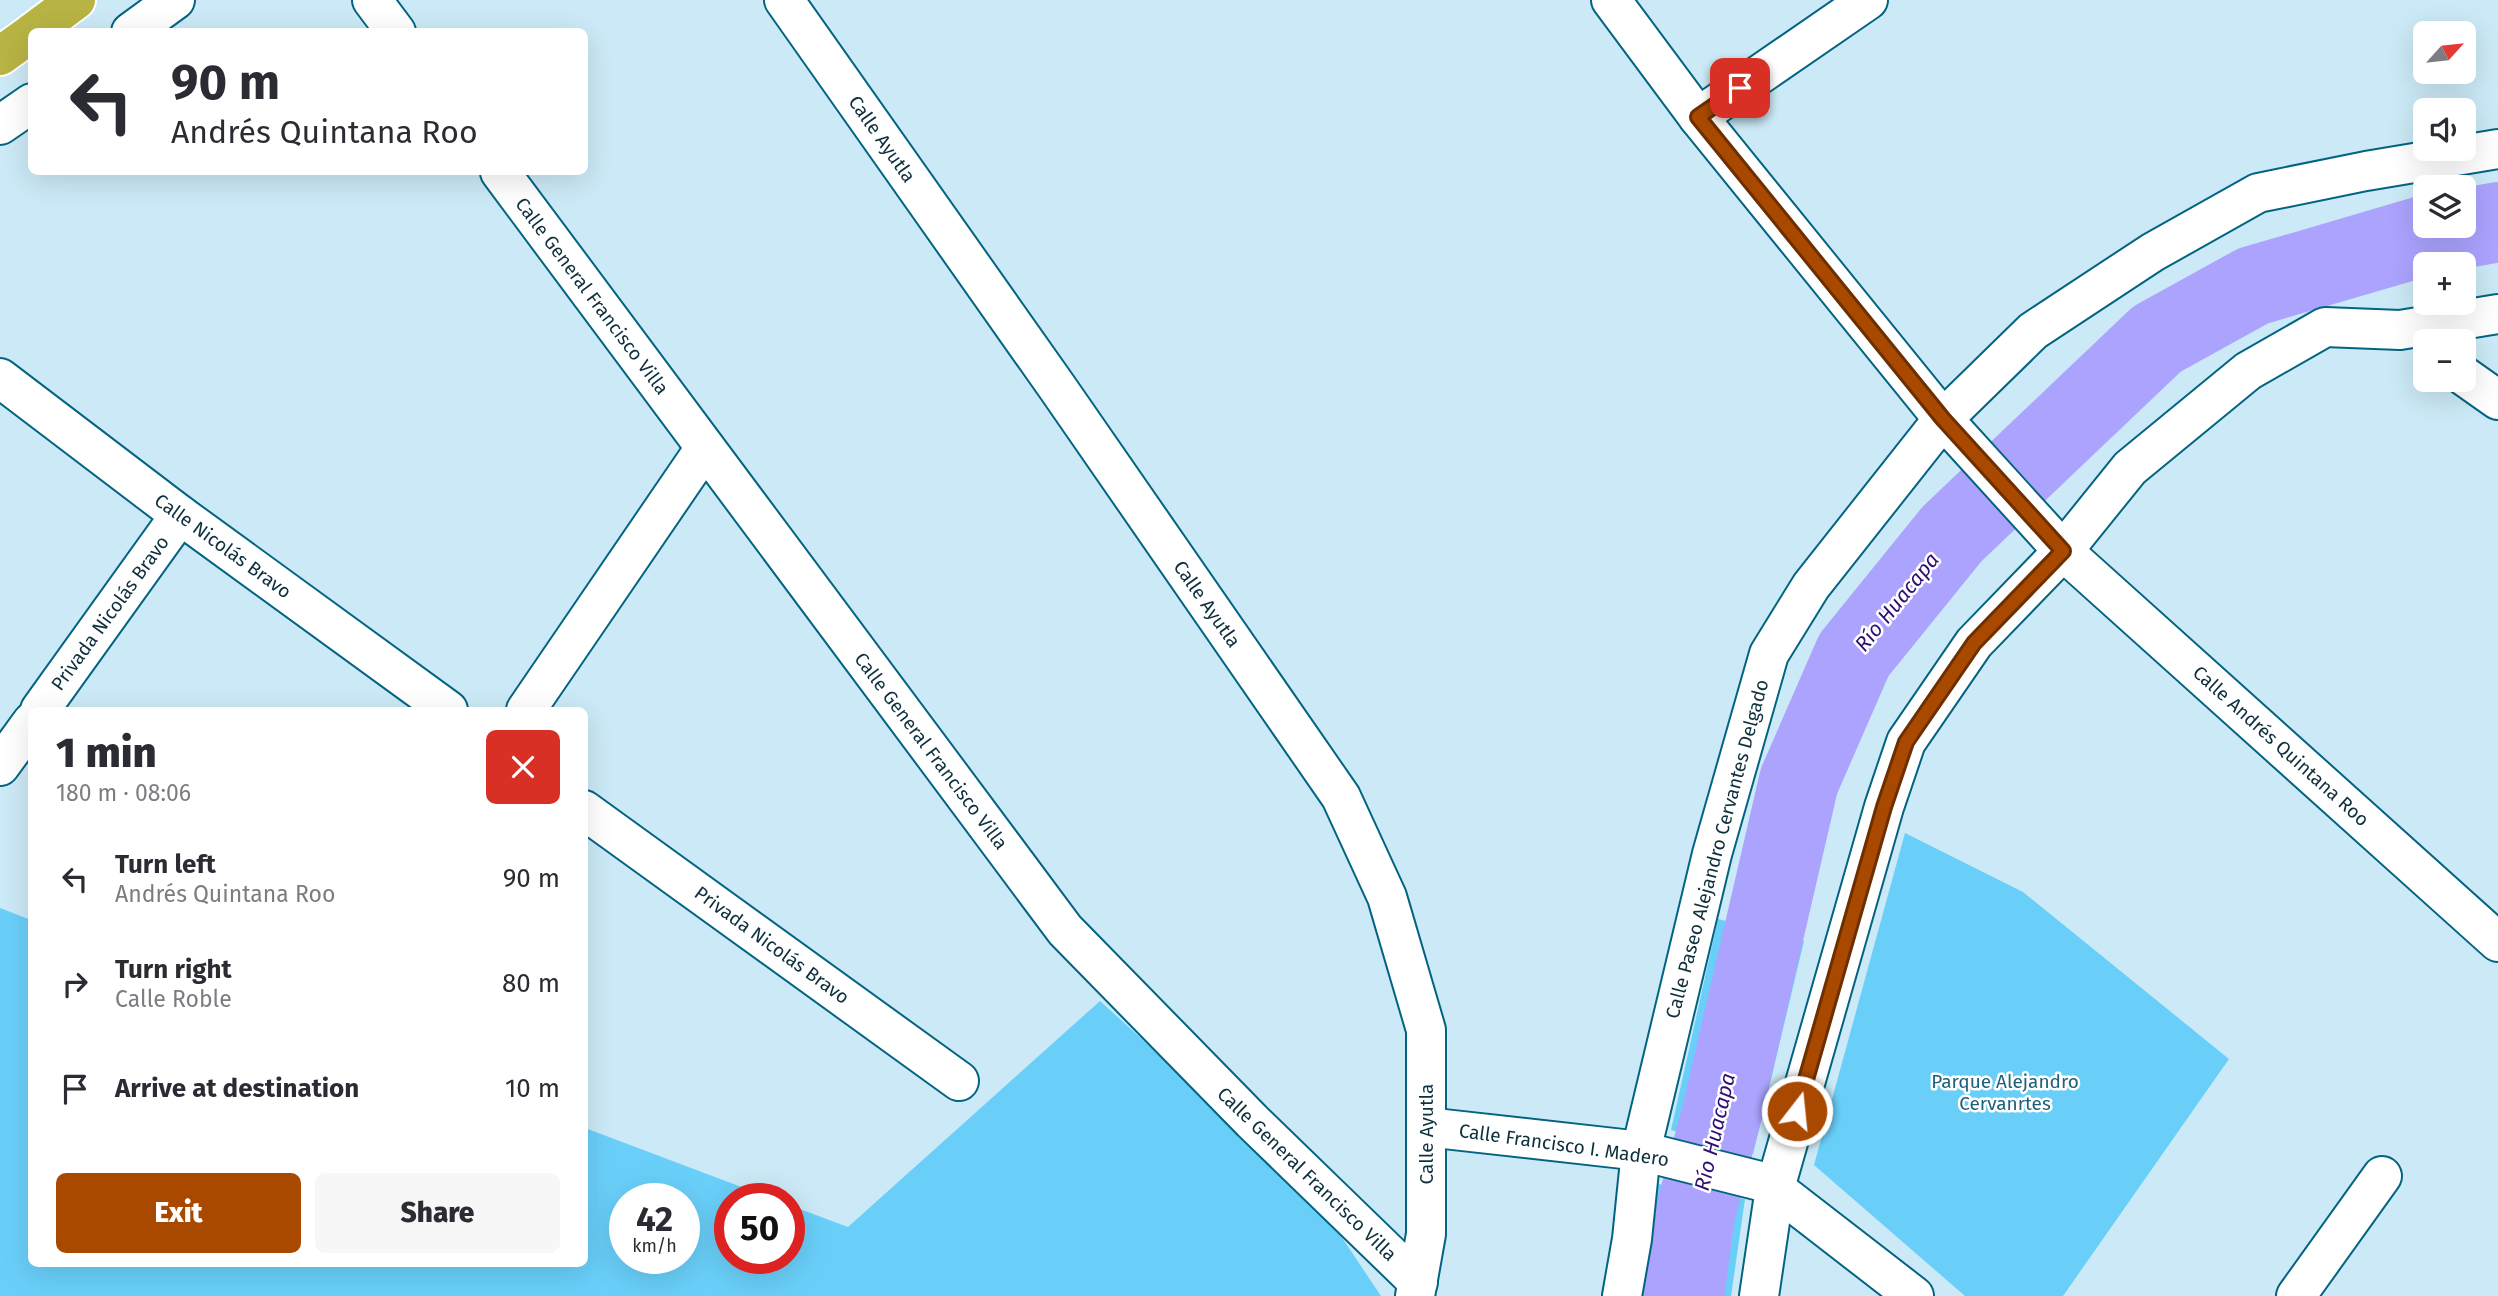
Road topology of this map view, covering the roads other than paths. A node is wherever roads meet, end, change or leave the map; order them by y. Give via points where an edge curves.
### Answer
1 (76, 0) edge
2 (175, 0) edge
3 (372, 0) edge
4 (784, 0) edge
5 (1611, 0) edge
6 (1868, 0) edge
7 (38, 28) edge
8 (136, 28) edge
9 (393, 28) edge
10 (28, 35) edge
11 (0, 56) edge
12 (28, 106) edge
13 (1698, 117) junction
14 (0, 125) edge
15 (2498, 149) edge
16 (501, 175) edge
17 (2498, 314) edge
18 (2447, 329) edge
19 (2413, 339) edge
20 (0, 378) edge
21 (2476, 384) edge
22 (2498, 400) edge
23 (1952, 428) junction
24 (705, 448) junction
25 (180, 515) junction
26 (2055, 541) junction
27 (42, 707) edge
28 (444, 707) edge
29 (528, 707) edge
30 (28, 728) edge
31 (0, 766) edge
32 (588, 813) edge
33 (2498, 942) edge
34 (959, 1081) dead end
35 (1426, 1127) junction
36 (1654, 1155) junction
37 (2382, 1176) dead end
38 (1772, 1186) junction
39 (1416, 1289) edge
40 (1622, 1296) edge
41 (1759, 1296) edge
42 (1914, 1296) edge
43 (2296, 1296) edge

1 - 7 highway
2 - 8 street
3 - 9 street
4 - 35 street, Calle Ayutla via 1341,797 1387,897 1426,1030
5 - 13 street, Calle Andrés Quintana Roo
6 - 13 street
10 - 11 highway
12 - 14 street
13 - 23 street, Calle Andrés Quintana Roo
15 - 23 street, Calle Paseo Alejandro Cervantes Delgado via 2258,193 2153,252 2033,331
16 - 24 street, Calle General Francisco Villa
17 - 18 street
19 - 26 street via 2325,327 2248,371 2130,468
20 - 25 street, Calle Nicolás Bravo
21 - 22 street
23 - 26 street, Calle Andrés Quintana Roo
23 - 36 street, Calle Paseo Alejandro Cervantes Delgado via 1811,586 1769,654 1712,854
24 - 29 street
24 - 39 street, Calle General Francisco Villa via 1065,930
25 - 27 street, Privada Nicolás Bravo
25 - 28 street, Calle Nicolás Bravo
26 - 33 street, Calle Andrés Quintana Roo
26 - 38 street via 1974,643 1906,742
30 - 31 street
32 - 34 street, Privada Nicolás Bravo
35 - 36 street, Calle Francisco I. Madero
35 - 39 street, Calle Ayutla via 1426,1234
36 - 38 street, Calle Francisco I. Madero
36 - 40 street, Calle Paseo Alejandro Cervantes Delgado
37 - 43 street
38 - 41 street
38 - 42 street, Calle Francisco I. Madero

